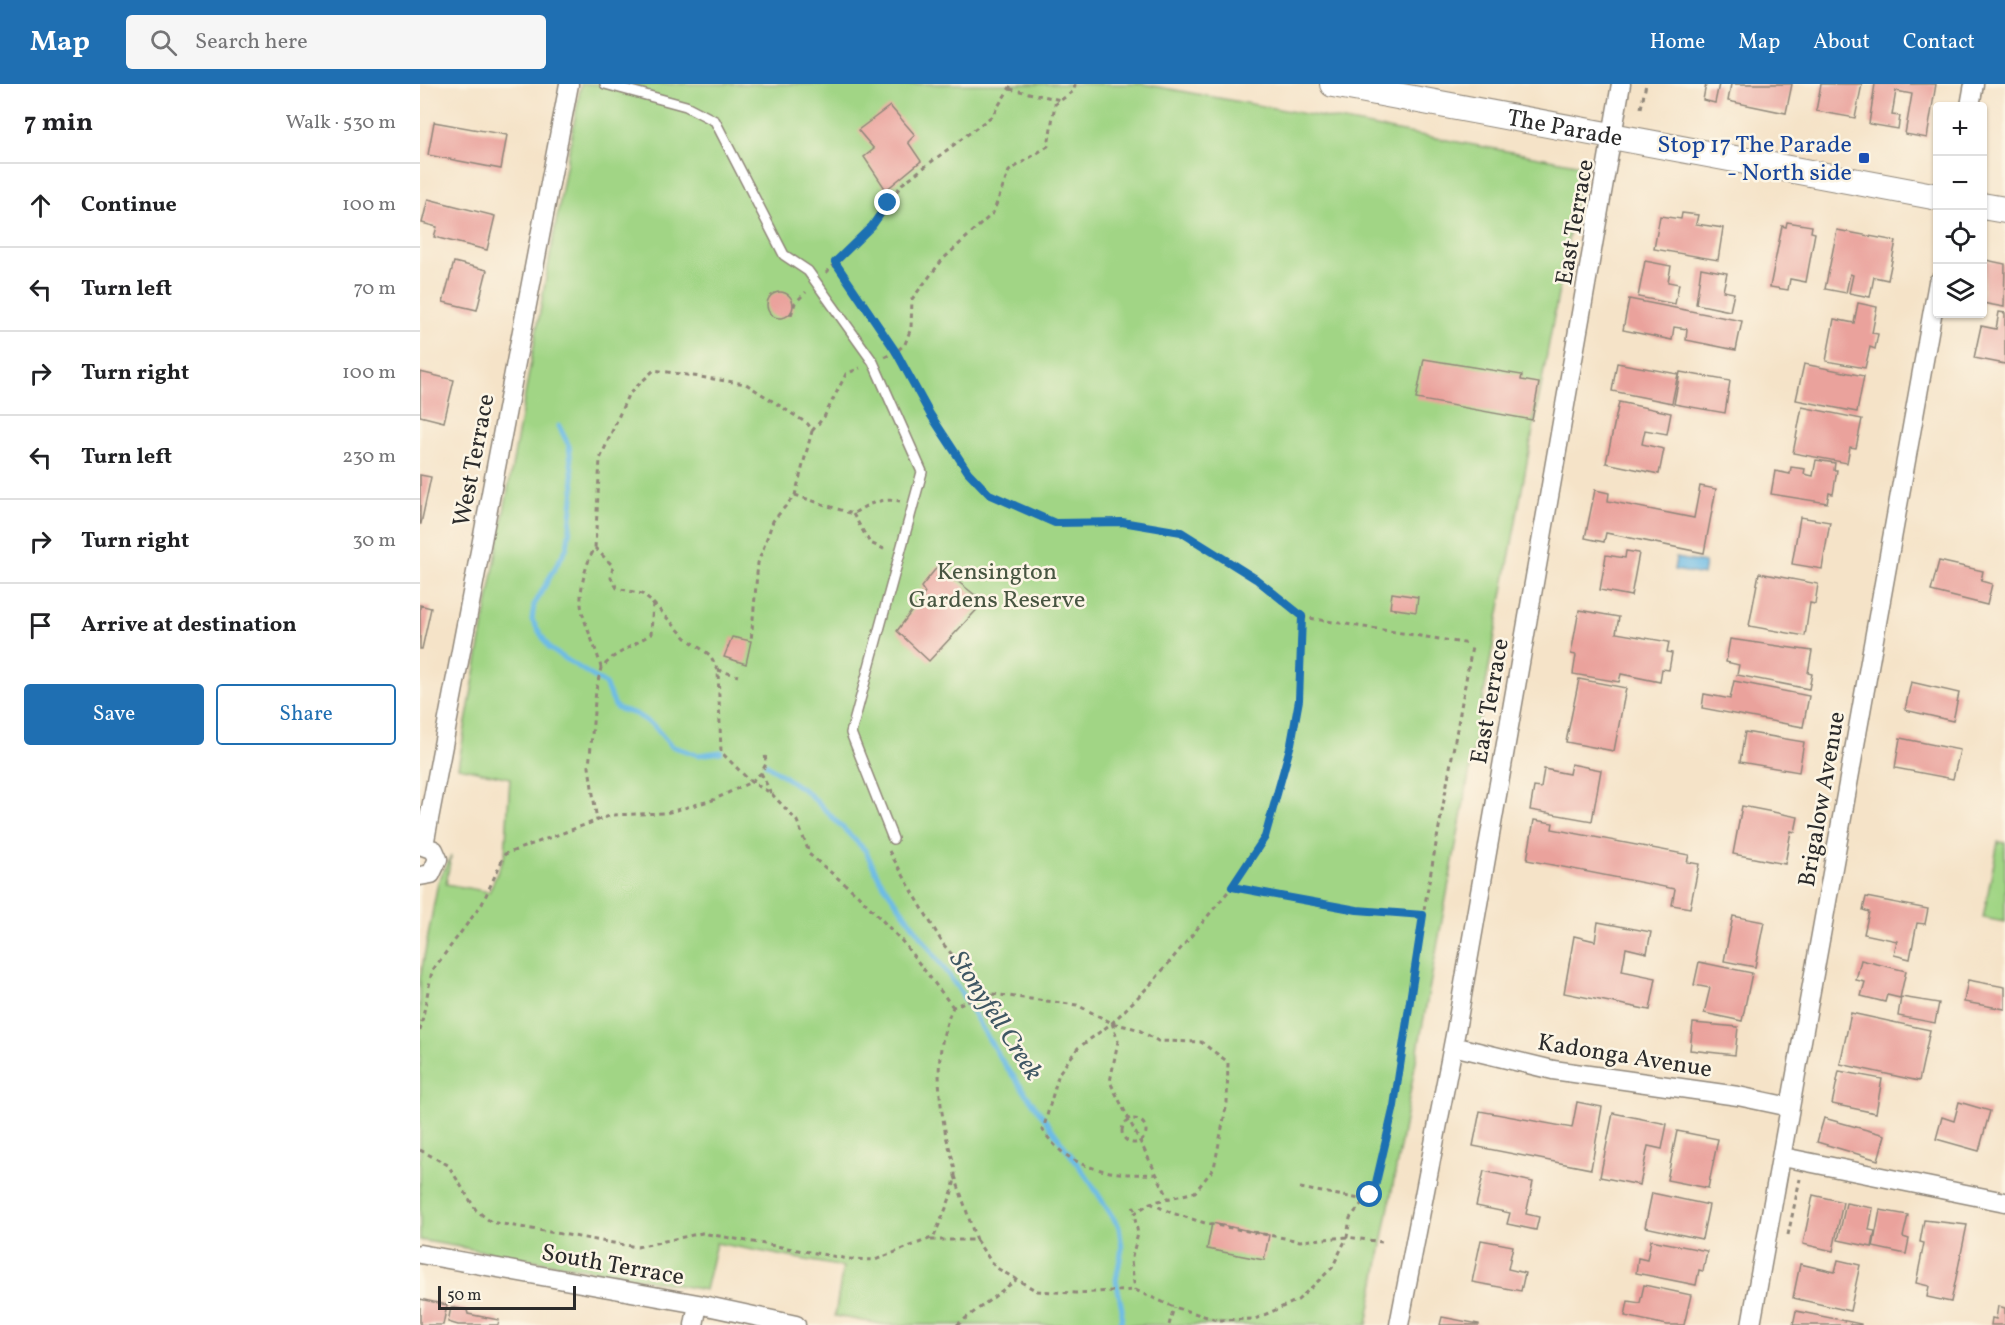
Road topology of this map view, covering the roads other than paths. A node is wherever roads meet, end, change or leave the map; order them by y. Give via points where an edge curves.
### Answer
1 (569, 84) edge
2 (605, 84) edge
3 (1333, 84) edge
4 (1621, 84) edge
5 (1974, 84) edge
6 (1971, 102) edge
7 (1612, 136) junction
8 (1933, 196) edge
9 (1987, 207) edge
10 (2005, 210) edge
11 (1933, 310) edge
12 (889, 842) road end
13 (422, 845) edge
14 (420, 877) edge
15 (1453, 1046) junction
16 (1790, 1107) junction
17 (1783, 1157) junction
18 (2005, 1202) edge
19 (420, 1254) edge
20 (698, 1304) junction
21 (694, 1325) edge
22 (796, 1325) edge
23 (1399, 1325) edge
24 (1751, 1325) edge

1 - 13 street, West Terrace
2 - 12 lane via 686,106 715,121 784,255 808,271 873,362 922,472 851,733
3 - 7 main road, The Parade
4 - 7 street, East Terrace
5 - 6 street
7 - 8 main road, The Parade
7 - 15 street, East Terrace
9 - 10 main road
11 - 16 street, Brigalow Avenue
13 - 14 street via 437,854 438,865 431,874
15 - 16 street, Kadonga Avenue via 1553,1070
15 - 23 street, East Terrace
16 - 17 street, Brigalow Avenue
17 - 18 street
17 - 24 street, Brigalow Avenue
19 - 20 street, South Terrace
20 - 21 street
20 - 22 street, South Terrace

